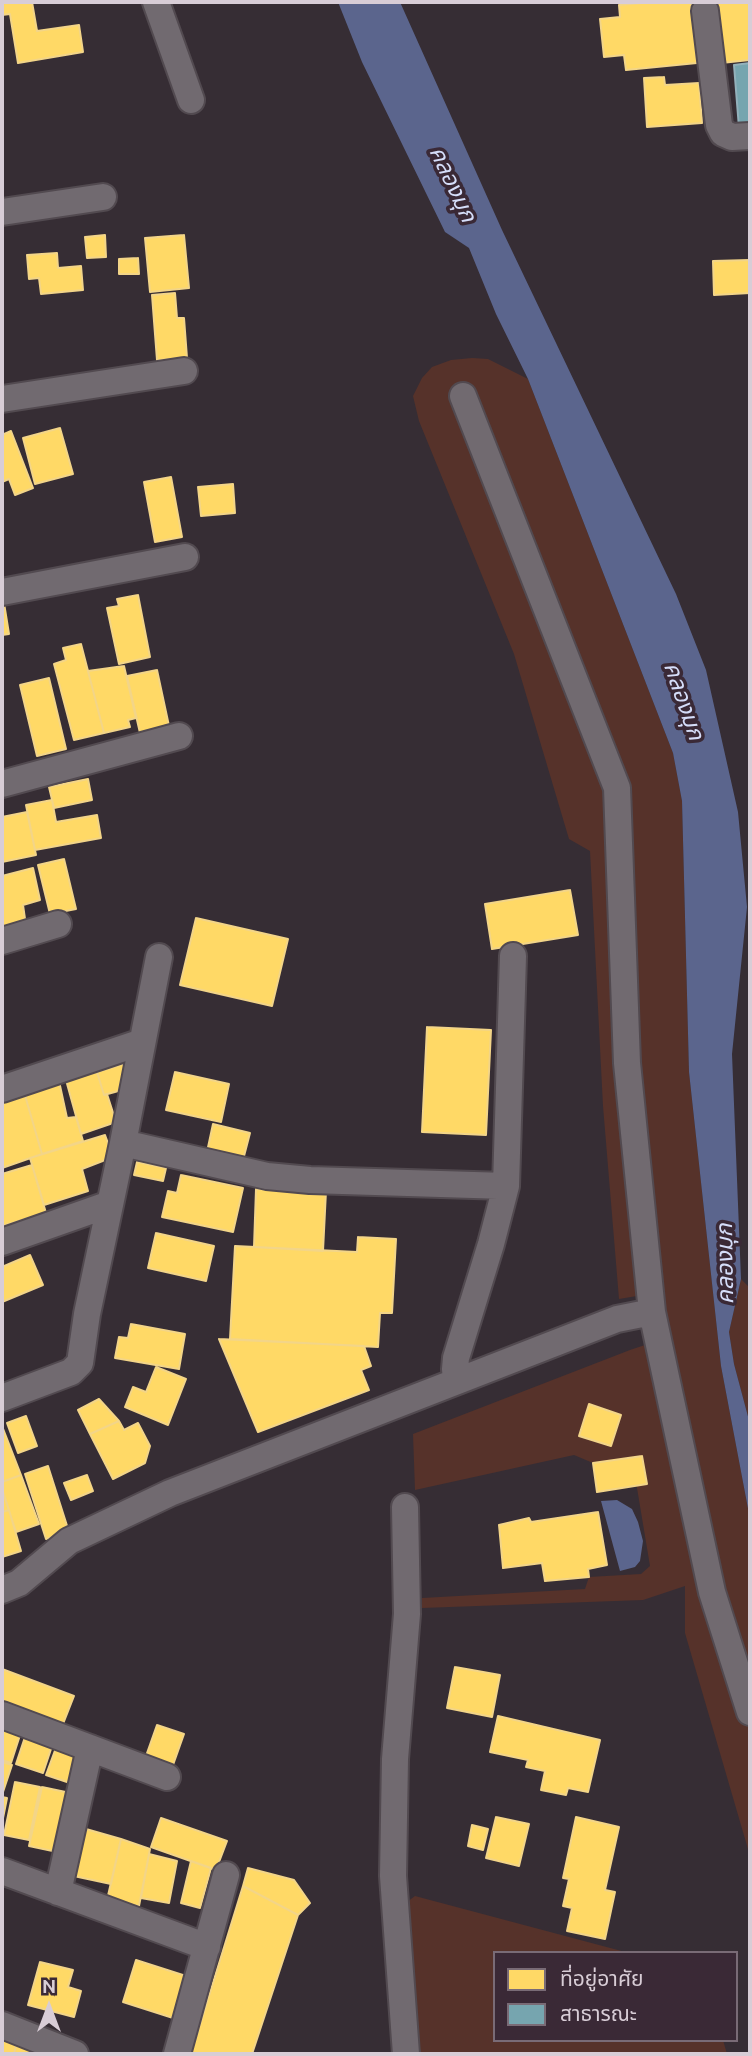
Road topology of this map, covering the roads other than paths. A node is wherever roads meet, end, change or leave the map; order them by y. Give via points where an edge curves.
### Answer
1 (156, 2) edge
2 (705, 11) dead end
3 (191, 100) dead end
4 (750, 136) edge
5 (103, 197) dead end
6 (2, 212) edge
7 (184, 371) dead end
8 (463, 396) dead end
9 (2, 399) edge
10 (186, 557) dead end
11 (2, 592) edge
12 (179, 736) dead end
13 (2, 784) edge
14 (58, 924) dead end
15 (2, 941) edge
16 (513, 956) dead end
17 (159, 957) dead end
18 (142, 1042) junction
19 (2, 1089) edge
20 (122, 1143) junction
21 (506, 1186) junction
22 (110, 1204) junction
23 (2, 1242) edge
24 (652, 1312) junction
25 (456, 1381) junction
26 (2, 1398) edge
27 (405, 1507) dead end
28 (2, 1590) edge
29 (750, 1712) edge
30 (2, 1716) edge
31 (90, 1748) junction
32 (167, 1777) dead end
33 (2, 1871) edge
34 (226, 1875) dead end
35 (58, 1892) junction
36 (207, 1947) junction
37 (2, 2025) edge
38 (75, 2054) edge
39 (177, 2054) edge
40 (406, 2054) edge

1 - 3 street
2 - 4 street via 719,125 732,137
5 - 6 street
7 - 9 street
8 - 24 street via 617,788 627,1063
10 - 11 street
12 - 13 street
14 - 15 street
16 - 21 street
17 - 18 street
18 - 19 street
18 - 20 street
20 - 21 street via 267,1176
20 - 22 street
21 - 25 street via 456,1358
22 - 23 street
22 - 26 street via 79,1363 71,1373
24 - 25 street via 617,1319
24 - 29 street via 712,1592
25 - 28 street via 170,1493 69,1541 19,1583
27 - 40 street via 407,1614 395,1759 393,1876
30 - 31 street
31 - 32 street
31 - 35 street
33 - 35 street
34 - 36 street
35 - 36 street
36 - 39 street
37 - 38 street

